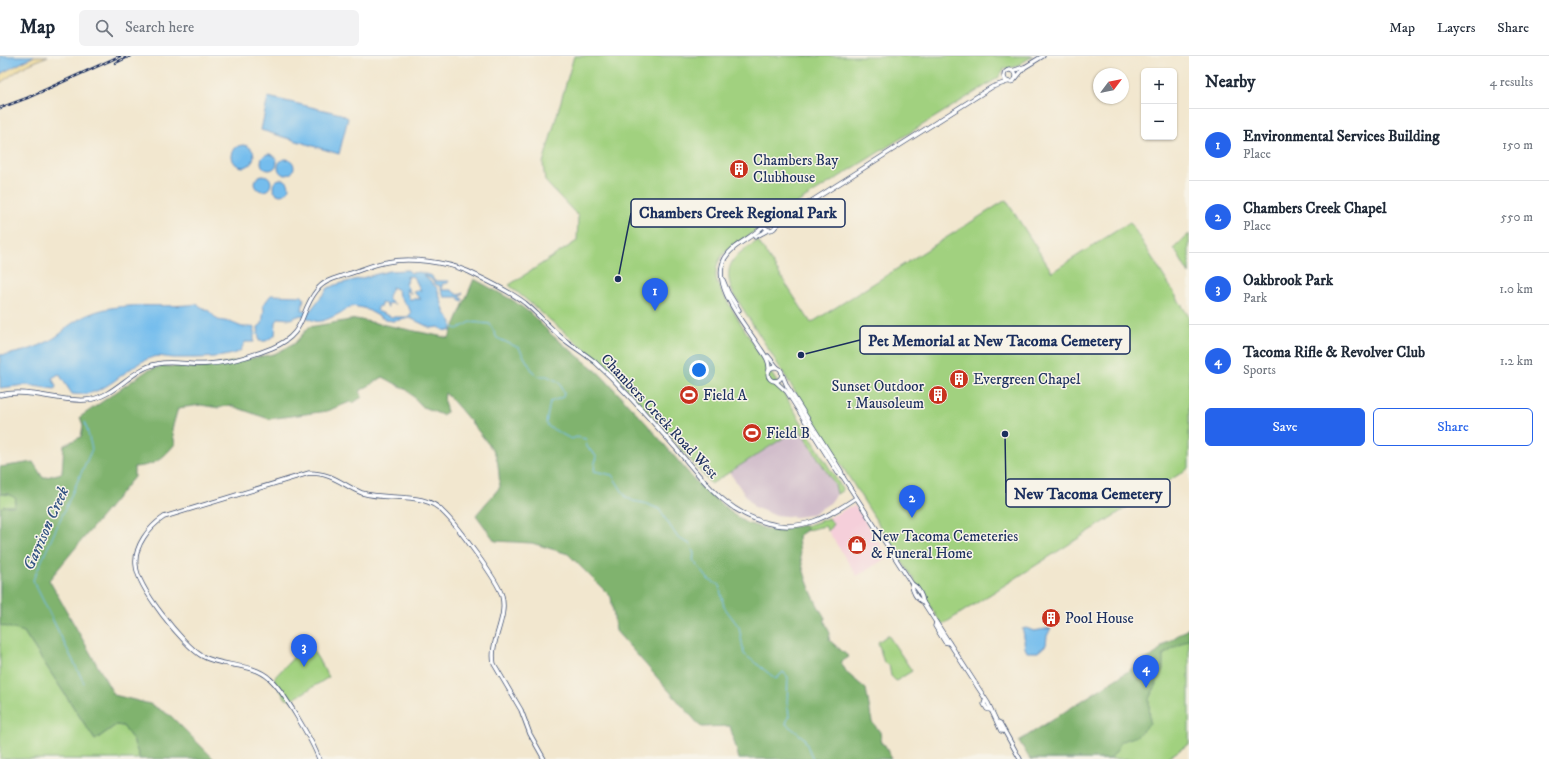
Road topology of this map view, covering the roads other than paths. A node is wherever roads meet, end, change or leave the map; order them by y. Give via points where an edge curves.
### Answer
1 (1043, 56) edge
2 (1025, 67) junction
3 (1012, 71) junction
4 (1004, 76) junction
5 (1016, 78) junction
6 (1007, 82) junction
7 (992, 87) junction
8 (980, 95) junction
9 (772, 218) junction
10 (764, 224) junction
11 (776, 226) junction
12 (768, 230) junction
13 (722, 271) junction
14 (776, 367) junction
15 (769, 370) junction
16 (782, 374) junction
17 (775, 381) junction
18 (0, 395) edge
19 (843, 477) junction
20 (856, 498) junction
21 (319, 759) edge
22 (544, 759) edge
23 (1020, 759) edge

1 - 2 street
2 - 3 street
2 - 5 street
3 - 4 street via 1006,72
3 - 5 street
4 - 6 street
4 - 7 street
5 - 6 street
6 - 7 street
7 - 8 street
8 - 9 street via 786,214
8 - 11 street via 783,219
9 - 10 street via 766,219
9 - 11 street
10 - 12 street
10 - 13 street via 756,233 732,249 723,262
11 - 12 street
12 - 13 street via 733,251
13 - 14 street via 724,284 730,296
13 - 15 street via 723,289 768,360
14 - 15 street
14 - 16 street
15 - 17 street via 768,378
16 - 17 street via 780,380
16 - 19 street via 785,383
17 - 19 street via 787,392
18 - 20 street, Chambers Creek Road West via 23,392 73,400 93,399 110,393 154,364 208,364 249,356 270,349 292,335 304,317 314,293 324,283 382,262 409,260 464,270 523,302 550,329 593,360 631,398 705,485 746,515 767,524 795,526 823,518
19 - 20 street
20 - 23 street via 923,597 923,602
21 - 22 street via 271,679 256,671 212,660 199,654 166,620 137,572 138,550 158,522 175,512 303,474 322,473 361,492 375,496 423,500 441,510 501,592 503,612 492,656 494,664 521,710 532,739

